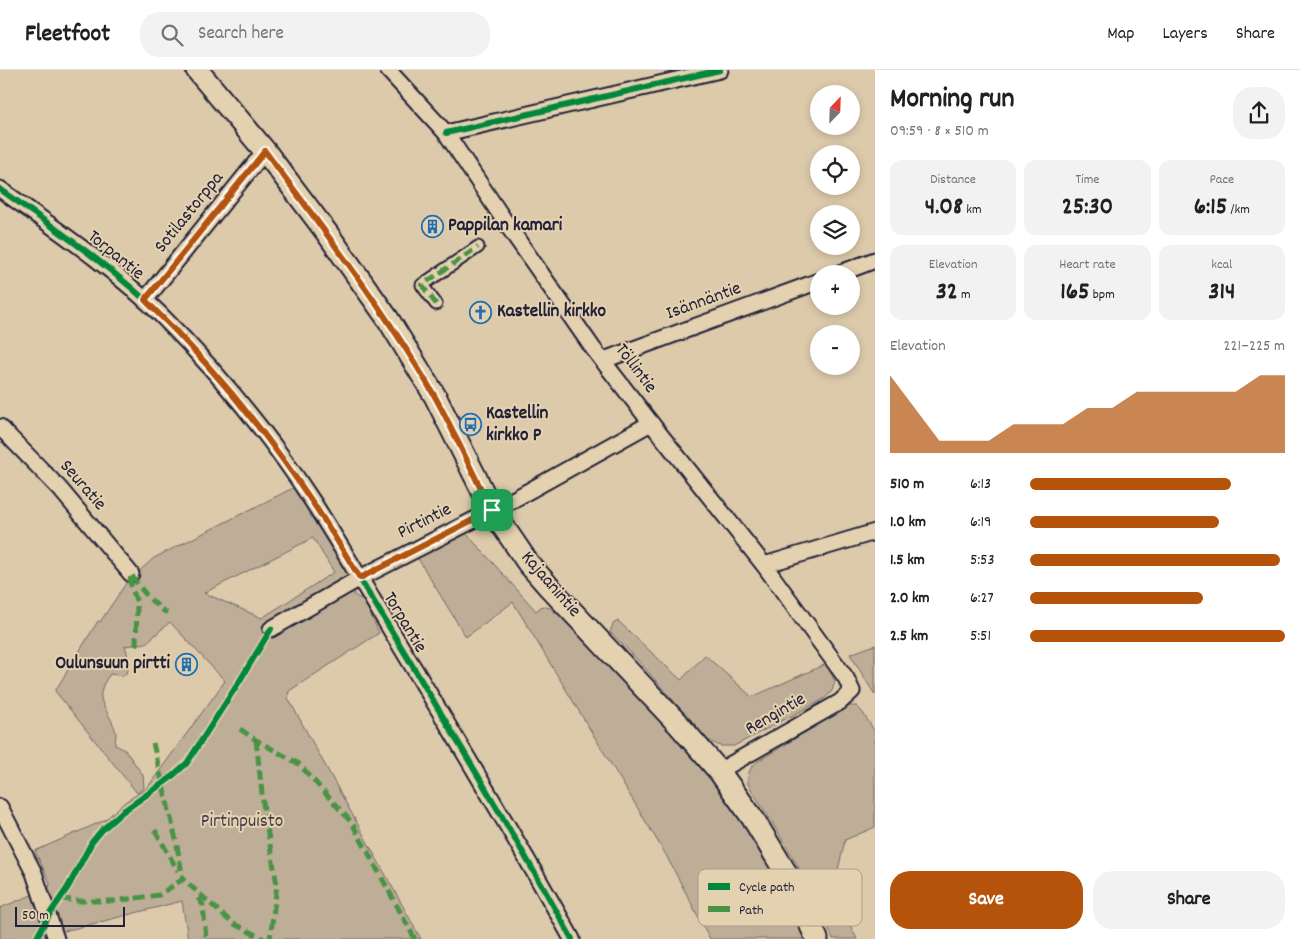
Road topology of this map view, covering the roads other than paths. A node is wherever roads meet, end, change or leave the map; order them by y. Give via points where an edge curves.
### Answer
1 (197, 70) edge
2 (388, 70) edge
3 (720, 70) edge
4 (446, 133) junction
5 (265, 151) junction
6 (0, 189) edge
7 (478, 246) dead end
8 (875, 260) edge
9 (860, 266) edge
10 (810, 284) edge
11 (145, 300) junction
12 (436, 304) dead end
13 (604, 360) junction
14 (650, 423) junction
15 (0, 426) edge
16 (492, 510) junction
17 (875, 532) edge
18 (764, 566) junction
19 (131, 574) dead end
20 (360, 578) junction
21 (270, 629) dead end
22 (852, 691) joint
23 (719, 771) junction
24 (0, 808) edge
25 (784, 869) edge
26 (811, 926) edge
27 (56, 939) edge
28 (572, 939) edge
29 (817, 939) edge

1 - 5 main road, Kajaanintie
2 - 4 street, Töllintie
3 - 4 street
4 - 13 street, Töllintie
5 - 11 street, Sotilastorppa
5 - 16 main road, Kajaanintie via 388,319 435,396
6 - 11 street, Torpantie
7 - 12 street via 422,285
8 - 9 street
10 - 13 street, Isännäntie
11 - 20 street, Torpantie via 220,379 276,449
13 - 14 street, Töllintie
14 - 16 street, Pirtintie
14 - 18 street, Töllintie
15 - 19 street, Seuratie via 60,489
16 - 20 street, Pirtintie
16 - 23 main road, Kajaanintie via 528,563
17 - 18 street
18 - 22 street, Töllintie via 833,659
20 - 21 street, Pirtintie
20 - 28 street, Torpantie
22 - 23 street, Rengintie via 840,702
23 - 25 main road, Kajaanintie
24 - 27 street via 34,873
26 - 29 main road, Kajaanintie

